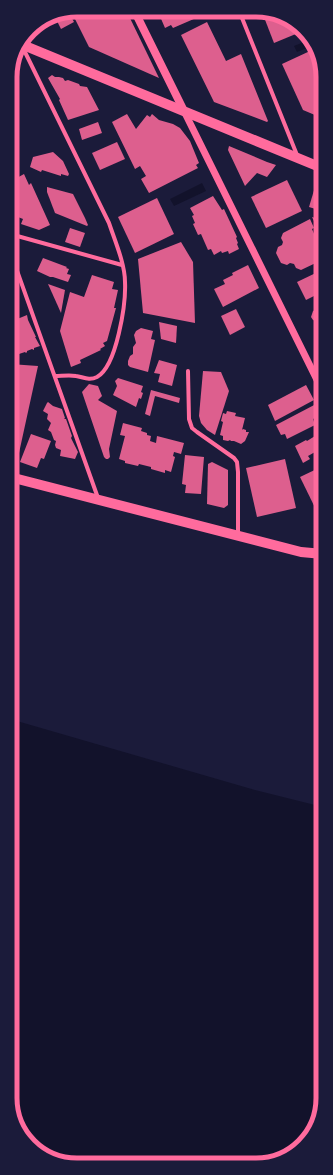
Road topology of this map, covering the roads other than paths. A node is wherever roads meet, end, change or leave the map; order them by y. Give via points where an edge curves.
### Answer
1 (137, 17) edge
2 (242, 17) edge
3 (25, 46) edge
4 (24, 49) edge
5 (184, 111) junction
6 (298, 158) junction
7 (316, 166) edge
8 (17, 236) edge
9 (122, 266) junction
10 (17, 270) edge
11 (188, 371) dead end
12 (55, 376) junction
13 (316, 380) edge
14 (17, 479) edge
15 (99, 501) junction
16 (238, 536) junction
17 (316, 553) edge

1 - 5 main road
2 - 6 street
3 - 5 main road
4 - 9 street via 109,223
5 - 6 main road
5 - 13 street
6 - 7 main road
8 - 9 street
9 - 12 street via 125,282 119,335 103,372 96,378 86,379 76,376
10 - 12 street
11 - 16 street via 189,419 192,428 237,462
12 - 15 street
14 - 15 main road
15 - 16 main road
16 - 17 main road

